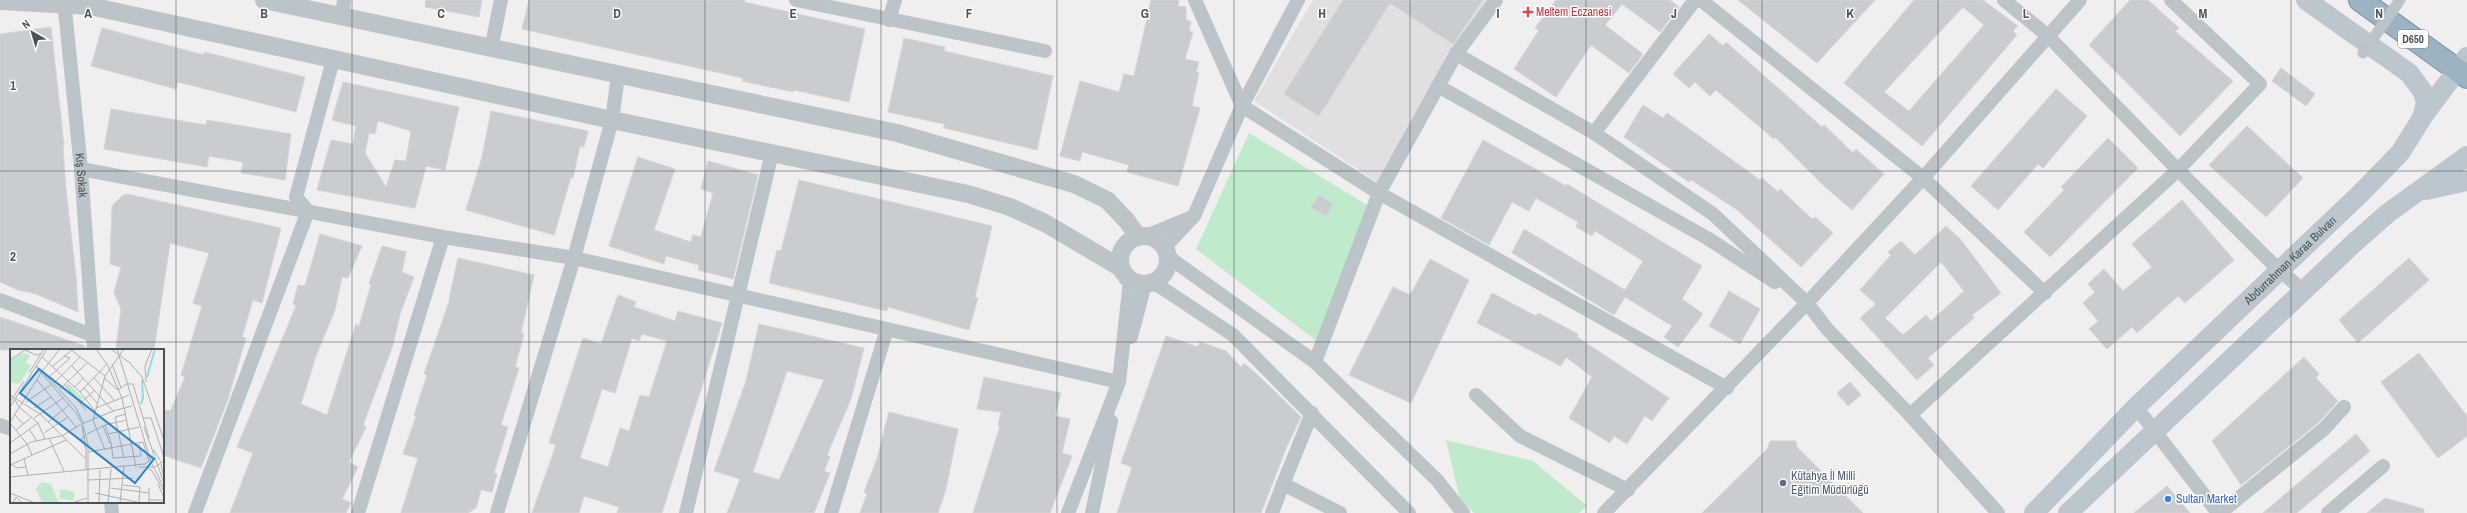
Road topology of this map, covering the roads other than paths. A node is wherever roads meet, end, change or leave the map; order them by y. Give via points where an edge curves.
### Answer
1 (264, 0) edge
2 (501, 0) edge
3 (796, 0) edge
4 (895, 0) edge
5 (1195, 0) edge
6 (1298, 0) edge
7 (1496, 0) edge
8 (1695, 0) edge
9 (1701, 0) edge
10 (2004, 0) edge
11 (2080, 0) edge
12 (2171, 0) edge
13 (2360, 0) edge
14 (2400, 0) edge
15 (0, 1) edge
16 (64, 2) edge
17 (2310, 4) edge
18 (343, 8) edge
19 (890, 20) junction
20 (2048, 36) junction
21 (491, 49) junction
22 (1045, 51) dead end
23 (2363, 53) dead end
24 (1456, 54) junction
25 (333, 60) junction
26 (2463, 68) edge
27 (618, 75) junction
28 (1438, 86) junction
29 (1242, 106) junction
30 (2422, 118) junction
31 (612, 120) junction
32 (1594, 133) junction
33 (772, 153) junction
34 (2467, 156) edge
35 (81, 168) junction
36 (2178, 170) junction
37 (1923, 178) junction
38 (2467, 181) edge
39 (2416, 192) junction
40 (1380, 193) junction
41 (308, 212) junction
42 (1194, 216) junction
43 (443, 237) junction
44 (1142, 237) junction
45 (1166, 252) junction
46 (574, 258) junction
47 (2278, 270) junction
48 (1138, 278) junction
49 (2304, 290) junction
50 (2045, 293) junction
51 (739, 296) junction
52 (0, 300) edge
53 (1808, 303) junction
54 (887, 329) junction
55 (92, 335) junction
56 (94, 349) edge
57 (1315, 362) junction
58 (1119, 382) junction
59 (1727, 388) junction
60 (1476, 395) dead end
61 (2136, 406) junction
62 (2344, 407) dead end
63 (1312, 413) junction
64 (1910, 415) junction
65 (0, 425) edge
66 (10, 429) edge
67 (2156, 430) junction
68 (2383, 466) dead end
69 (1283, 484) junction
70 (1628, 490) junction
71 (111, 503) edge
72 (112, 513) edge
73 (195, 513) edge
74 (358, 513) edge
75 (497, 513) edge
76 (686, 513) edge
77 (830, 513) edge
78 (1068, 513) edge
79 (1092, 513) edge
80 (1272, 513) edge
81 (1340, 513) edge
82 (1409, 513) edge
83 (1463, 513) edge
84 (1604, 513) edge
85 (1998, 513) edge
86 (2034, 513) edge
87 (2068, 513) edge
88 (2219, 513) edge
89 (2328, 513) edge

1 - 18 street
2 - 21 street
3 - 19 street
4 - 19 street
5 - 29 street
6 - 29 street
7 - 24 street
8 - 32 street
9 - 37 street
10 - 20 street
11 - 20 street
12 - 36 street via 2260,84
13 - 26 highway, D650
14 - 23 street, bridge
15 - 16 street
16 - 25 street
16 - 35 street, Kış Sokak
17 - 30 main road, Abdurrahman Karaa Bulvarı via 2409,73 2425,98
18 - 21 street
19 - 22 street
20 - 36 street
20 - 37 street
21 - 27 street
24 - 28 street
24 - 32 street
25 - 31 street
25 - 41 street via 296,197
26 - 30 main road
27 - 31 street
27 - 44 street via 897,133 1074,184 1108,200
28 - 40 street
28 - 53 street via 1707,238
29 - 40 street
29 - 42 street
30 - 47 main road, Abdurrahman Karaa Bulvarı via 2400,153
31 - 33 street
31 - 46 street
32 - 53 street via 1713,214
33 - 48 street via 968,194 1010,207 1071,236 1097,255
33 - 51 street
34 - 39 main road
35 - 41 street
35 - 55 street, Kış Sokak
36 - 47 street
36 - 50 street
37 - 50 street
37 - 53 street
38 - 39 main road
39 - 49 main road via 2355,242
40 - 57 street
40 - 59 street
41 - 43 street
41 - 73 street
42 - 44 street
42 - 45 street
43 - 46 street
43 - 74 street
44 - 45 street via 1160,242
44 - 48 street via 1130,240 1121,252
45 - 48 street via 1165,271
45 - 57 street
46 - 51 street
46 - 75 street
47 - 49 street
47 - 61 main road, Abdurrahman Karaa Bulvarı
48 - 58 street
48 - 63 street via 1233,335
49 - 67 main road
50 - 64 street
51 - 54 street
51 - 76 street
52 - 55 street
53 - 59 street
53 - 64 street via 1828,330
54 - 58 street
54 - 77 street
55 - 56 street, Kış Sokak
57 - 83 street via 1437,480
58 - 78 street
58 - 79 street
59 - 70 street
60 - 70 street via 1520,436
61 - 67 street
61 - 86 main road, Abdurrahman Karaa Bulvarı
62 - 88 street via 2324,430
63 - 69 street
63 - 82 street
64 - 85 street
65 - 66 street
67 - 87 main road
67 - 88 street
68 - 89 street
69 - 80 street
69 - 81 street
70 - 84 street
71 - 72 street

